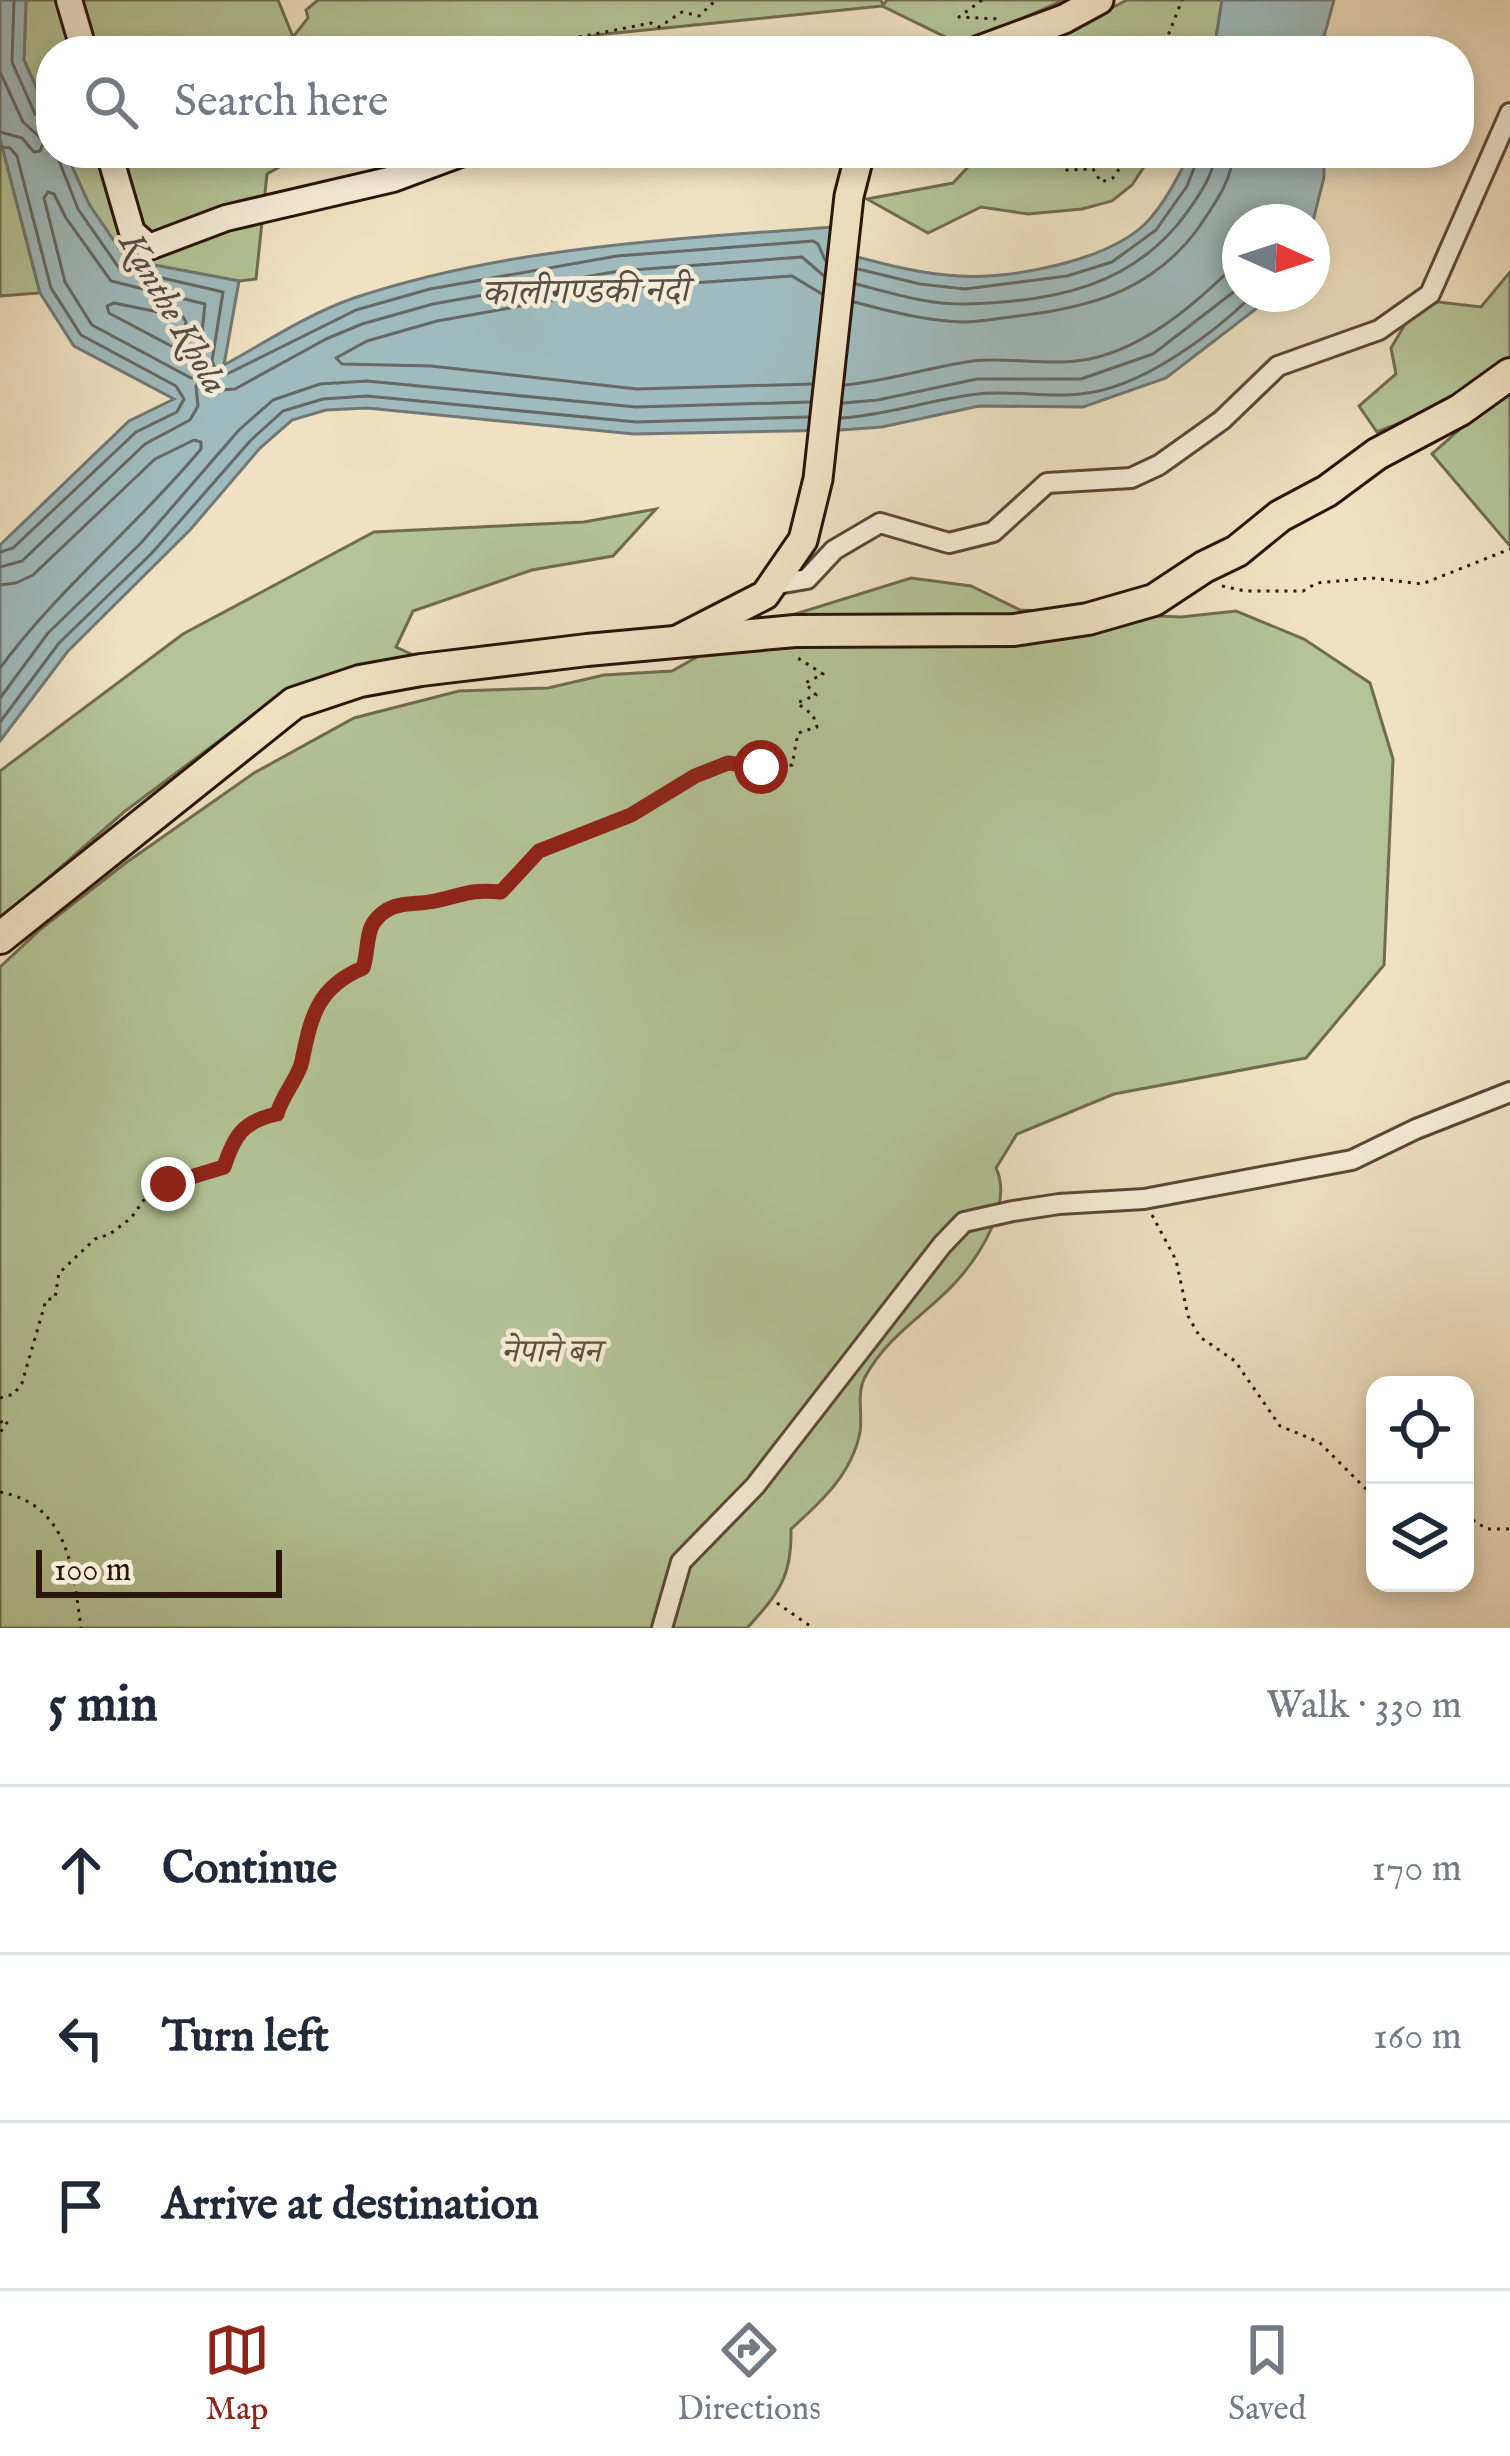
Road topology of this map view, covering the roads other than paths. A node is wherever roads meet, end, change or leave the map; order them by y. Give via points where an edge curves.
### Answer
1 (69, 0) edge
2 (1099, 0) edge
3 (80, 36) edge
4 (1020, 36) edge
5 (1510, 113) edge
6 (114, 168) edge
7 (423, 168) edge
8 (856, 168) edge
9 (1510, 374) edge
10 (772, 585) junction
11 (671, 643) junction
12 (0, 938) edge
13 (1510, 1092) edge
14 (662, 1628) edge

1 - 3 main road
2 - 4 main road
5 - 10 street via 1430,294 1379,330 1278,366 1222,420 1131,478 1047,483 993,532 949,543 880,523 834,550 806,580
6 - 7 main road via 133,232 149,247 226,218
8 - 10 main road via 818,479 803,540
9 - 11 highway via 1154,600 1014,630 795,631
10 - 11 main road
11 - 12 highway via 422,670 294,703
13 - 14 street via 1352,1160 964,1222 755,1486 681,1562

